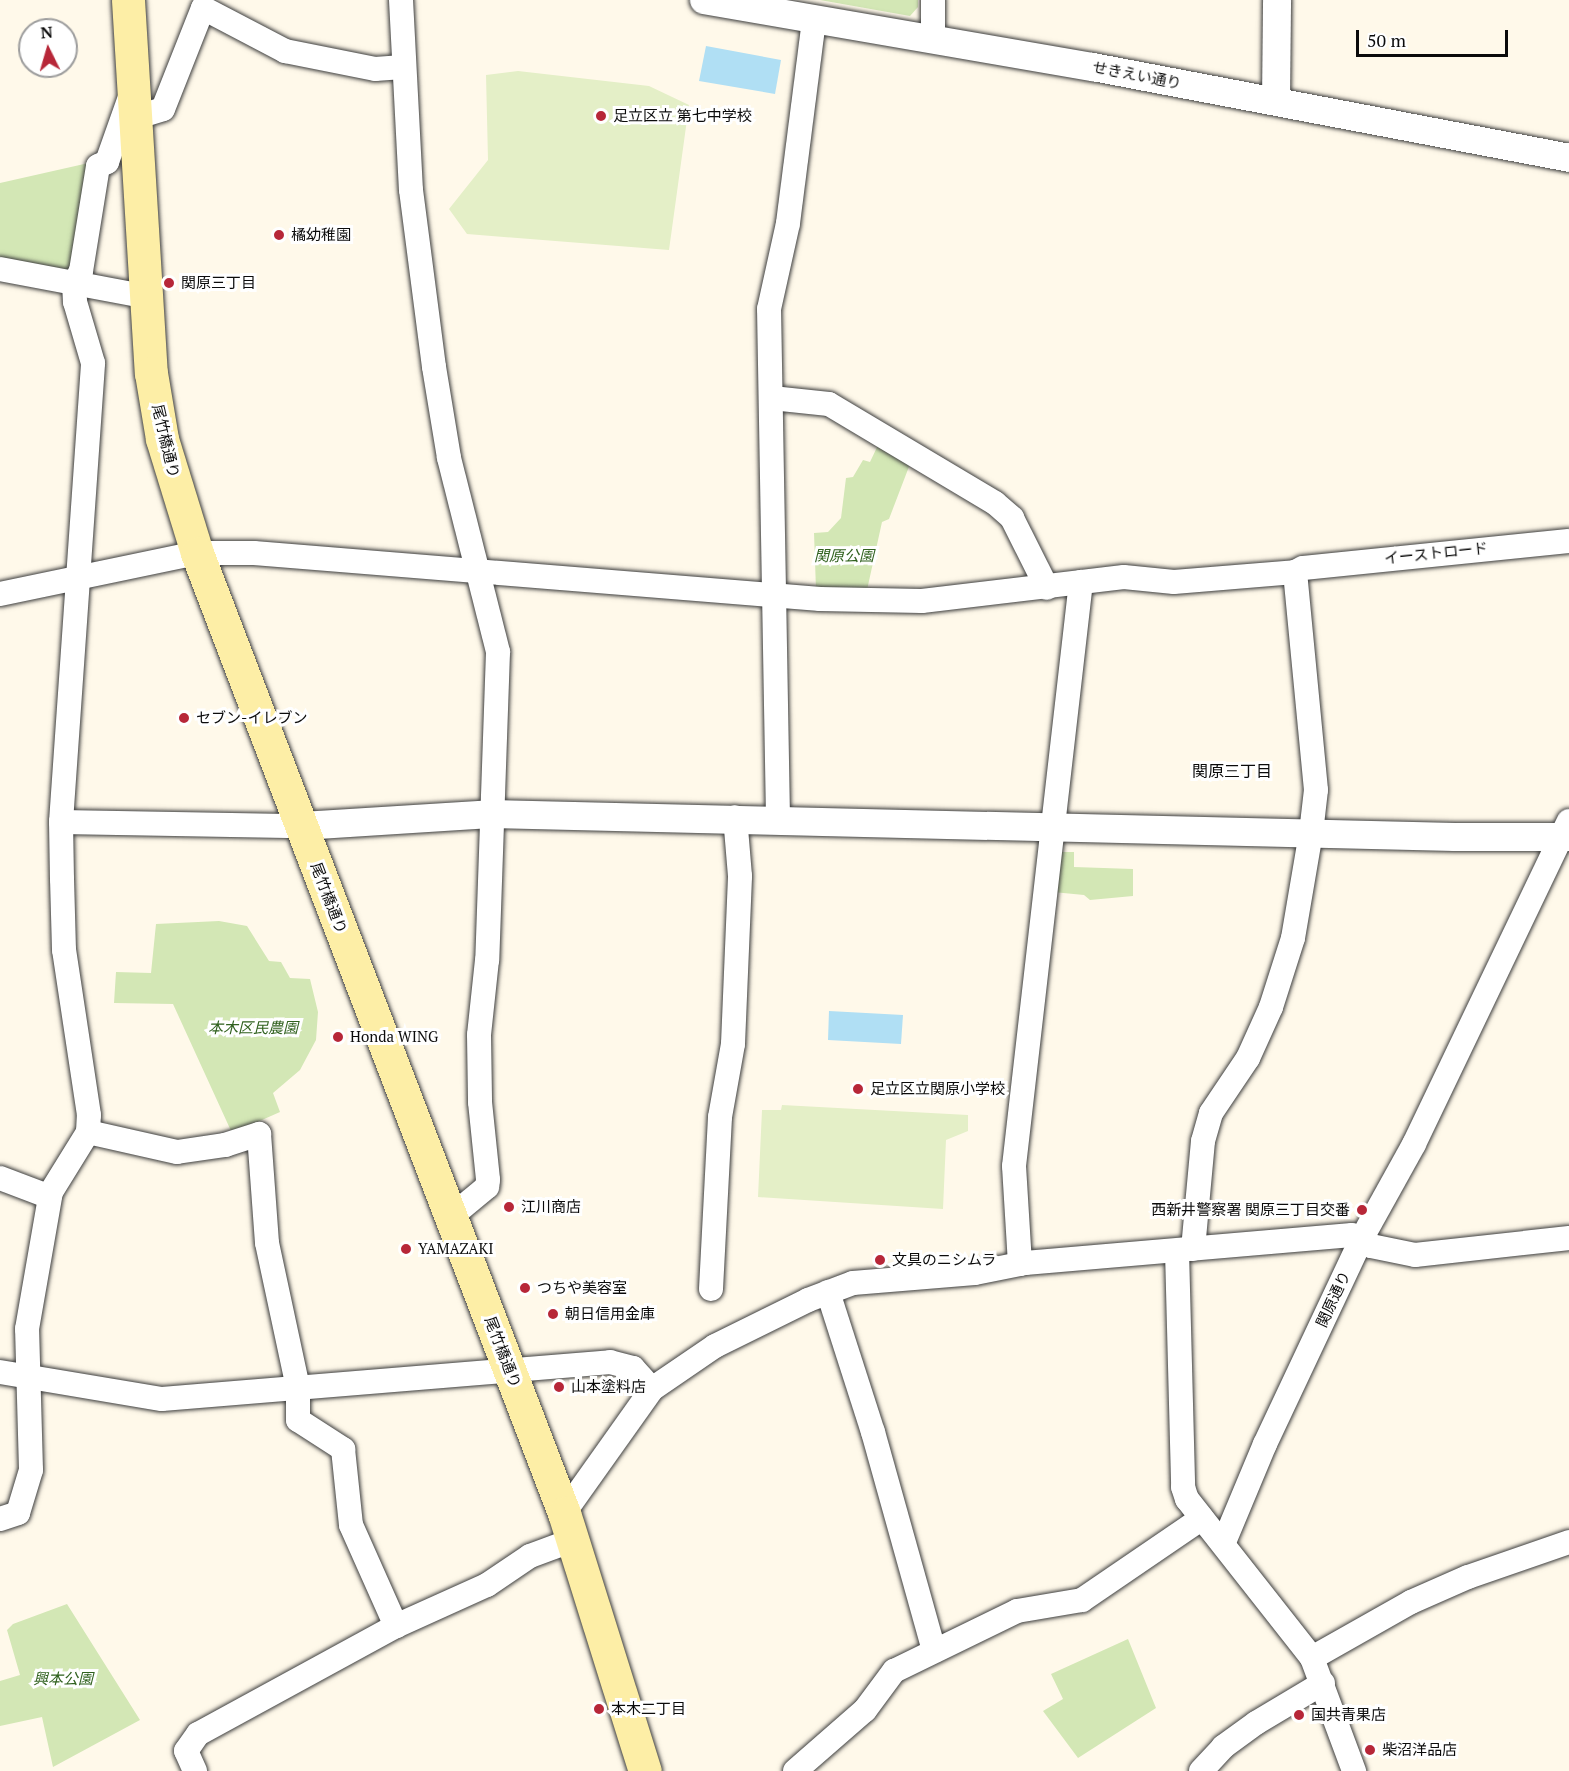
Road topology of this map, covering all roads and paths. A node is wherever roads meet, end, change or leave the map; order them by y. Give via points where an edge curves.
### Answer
1 (128, 0) edge
2 (401, 0) edge
3 (704, 0) edge
4 (933, 0) edge
5 (1277, 0) edge
6 (195, 4) edge
7 (814, 19) junction
8 (933, 38) junction
9 (403, 68) junction
10 (1276, 101) junction
11 (133, 104) junction
12 (1569, 158) edge
13 (0, 269) edge
14 (74, 284) junction
15 (148, 297) junction
16 (772, 398) junction
17 (1569, 541) edge
18 (197, 553) junction
19 (1299, 570) junction
20 (479, 572) junction
21 (78, 576) junction
22 (1081, 582) junction
23 (1047, 588) junction
24 (0, 594) edge
25 (776, 595) junction
26 (491, 814) junction
27 (735, 817) junction
28 (778, 818) junction
29 (61, 822) junction
30 (1053, 825) junction
31 (302, 826) junction
32 (1311, 832) junction
33 (1566, 832) edge
34 (88, 1132) junction
35 (0, 1178) edge
36 (50, 1197) junction
37 (452, 1216) junction
38 (1362, 1238) junction
39 (1569, 1238) edge
40 (1185, 1250) junction
41 (1020, 1264) junction
42 (711, 1289) dead end
43 (828, 1292) junction
44 (511, 1370) junction
45 (0, 1372) edge
46 (27, 1376) junction
47 (298, 1388) junction
48 (652, 1389) junction
49 (1202, 1518) junction
50 (0, 1519) edge
51 (568, 1526) junction
52 (1224, 1542) junction
53 (1569, 1542) edge
54 (396, 1626) junction
55 (934, 1651) junction
56 (1311, 1658) junction
57 (1323, 1683) junction
58 (195, 1771) edge
59 (645, 1771) edge
60 (795, 1771) edge
61 (1201, 1771) edge
62 (1354, 1771) edge

1 - 11 main road, 尾竹橋通り
2 - 9 street
3 - 7 street, せきえい通り
4 - 8 street
5 - 10 street
6 - 9 street via 285,51 375,69
6 - 11 street via 163,109
7 - 8 street, せきえい通り
7 - 16 street via 788,223 770,309
8 - 10 street, せきえい通り
9 - 20 street via 411,190 434,368 449,458
10 - 12 street, せきえい通り
11 - 14 street via 107,162 98,166 81,271
11 - 15 main road, 尾竹橋通り
13 - 14 street
14 - 15 street
14 - 21 street via 75,302 93,363
15 - 18 main road, 尾竹橋通り via 152,373 162,439
16 - 23 street via 829,404 995,503 1012,518
16 - 25 street
17 - 19 street, イーストロード
18 - 20 street, イーストロード via 254,553
18 - 21 street, イーストロード
18 - 31 main road, 尾竹橋通り
19 - 22 street, イーストロード via 1174,582 1124,577
19 - 32 street via 1316,790
20 - 25 street, イーストロード
20 - 26 street via 498,652
21 - 24 street, イーストロード
21 - 29 street
22 - 23 street, イーストロード
22 - 30 street
23 - 25 street, イーストロード via 922,601
25 - 28 street
26 - 27 street
26 - 31 street
26 - 37 street via 487,960 479,1035 480,1102 488,1180 487,1187
27 - 28 street
27 - 42 street via 740,876 733,1044 720,1117
28 - 30 street
29 - 31 street
29 - 34 street via 64,950 89,1115
30 - 32 street
30 - 41 street via 1014,1166
31 - 37 main road, 尾竹橋通り
32 - 33 street
32 - 40 street via 1293,938 1271,1007 1248,1058 1212,1113 1203,1141
33 - 38 street, 関原通り via 1414,1144
34 - 36 street
34 - 47 street via 177,1152 225,1145 259,1134 267,1243
35 - 36 street
36 - 46 street via 27,1329
37 - 44 main road, 尾竹橋通り
38 - 39 street via 1371,1246 1415,1255
38 - 40 street via 1352,1235
38 - 52 street, 関原通り via 1264,1444
40 - 41 street
40 - 49 street via 1183,1487
41 - 43 street via 975,1273 853,1283
43 - 48 street via 715,1346
43 - 55 street via 873,1432
44 - 47 street
44 - 48 street via 610,1362 633,1368
44 - 51 main road, 尾竹橋通り
45 - 46 street
46 - 47 street via 162,1399
46 - 50 street via 31,1470 18,1513
47 - 54 street via 298,1420 343,1449 351,1525
48 - 51 street
49 - 52 street
49 - 55 street via 1082,1600 1017,1611
51 - 54 street via 488,1585
51 - 59 main road, 尾竹橋通り
52 - 56 street
53 - 56 street via 1410,1602
54 - 58 street via 198,1734 186,1751
55 - 60 street via 894,1671 865,1710
56 - 57 street
57 - 61 street via 1256,1723 1223,1747
57 - 62 street

